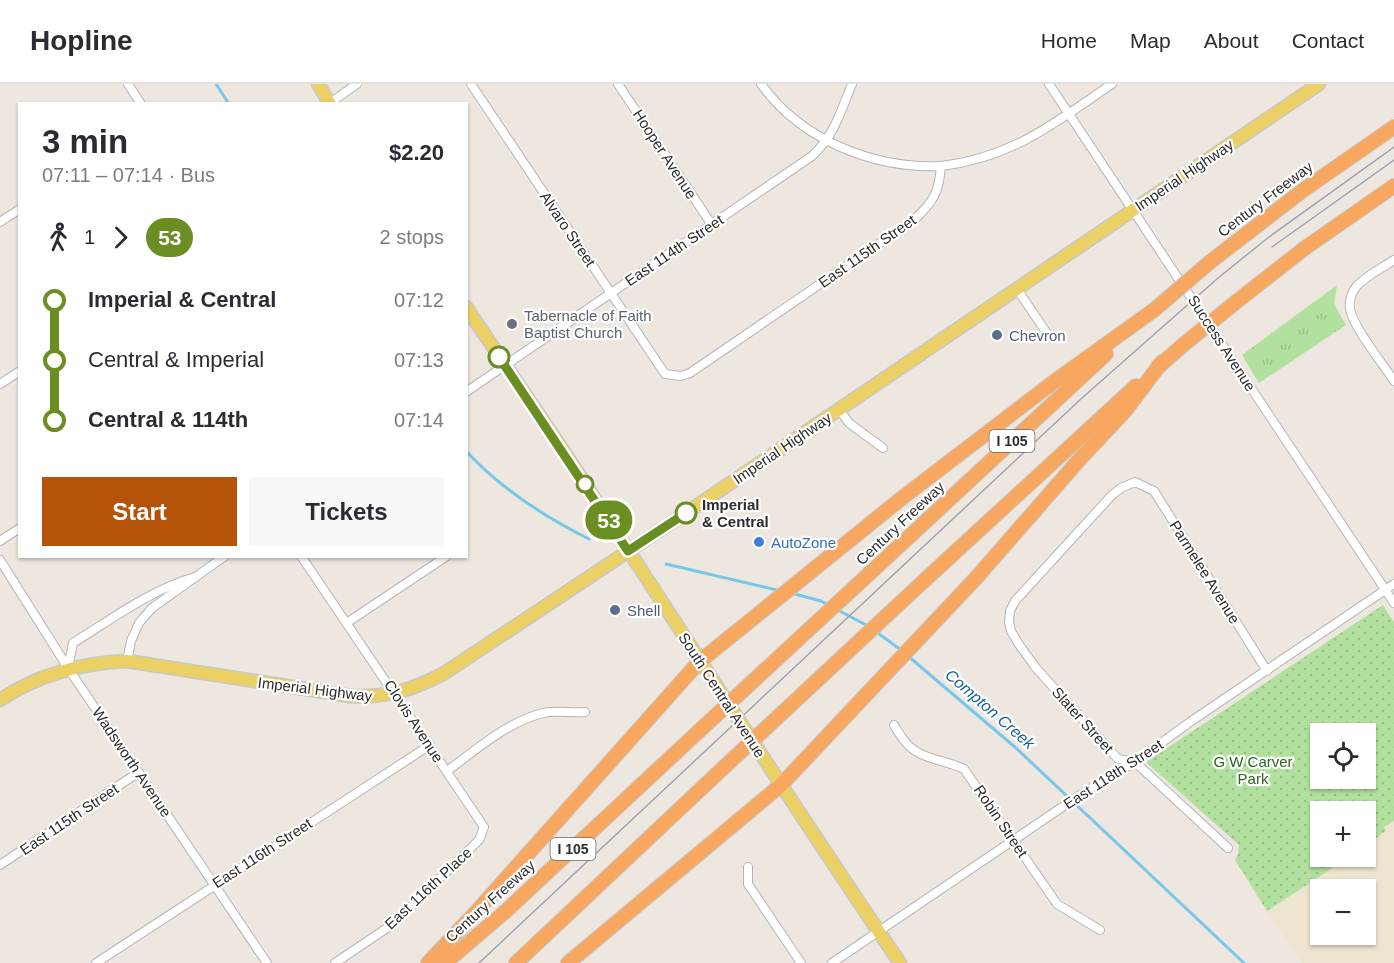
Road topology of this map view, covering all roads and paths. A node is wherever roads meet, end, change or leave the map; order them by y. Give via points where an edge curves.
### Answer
1 (128, 84) edge
2 (318, 84) edge
3 (357, 84) edge
4 (471, 84) edge
5 (618, 84) edge
6 (761, 84) edge
7 (852, 84) edge
8 (1049, 84) edge
9 (1112, 84) edge
10 (1319, 84) edge
11 (140, 102) edge
12 (329, 102) edge
13 (331, 102) edge
14 (1069, 113) junction
15 (1394, 126) edge
16 (827, 140) junction
17 (941, 166) junction
18 (1394, 186) edge
19 (1134, 209) junction
20 (18, 210) edge
21 (0, 222) edge
22 (711, 225) junction
23 (1394, 260) edge
24 (1017, 289) junction
25 (611, 293) junction
26 (468, 310) edge
27 (1154, 310) junction
28 (1048, 335) dead end
29 (1162, 362) junction
30 (505, 366) junction
31 (18, 372) edge
32 (665, 374) joint
33 (1394, 381) edge
34 (0, 384) edge
35 (468, 391) edge
36 (839, 409) junction
37 (884, 448) dead end
38 (1135, 483) joint
39 (18, 529) edge
40 (0, 541) edge
41 (628, 551) junction
42 (222, 558) edge
43 (303, 558) edge
44 (444, 558) edge
45 (0, 560) edge
46 (195, 577) junction
47 (1394, 584) edge
48 (1385, 590) junction
49 (1394, 603) edge
50 (348, 622) junction
51 (127, 661) junction
52 (699, 662) junction
53 (68, 668) junction
54 (1268, 671) junction
55 (396, 693) junction
56 (0, 700) edge
57 (585, 712) dead end
58 (894, 725) dead end
59 (430, 745) junction
60 (1135, 762) junction
61 (447, 771) junction
62 (139, 772) junction
63 (781, 785) junction
64 (484, 827) joint
65 (1014, 840) junction
66 (1228, 848) dead end
67 (0, 865) edge
68 (748, 867) dead end
69 (214, 884) junction
70 (1100, 930) dead end
71 (878, 932) junction
72 (96, 963) edge
73 (267, 963) edge
74 (335, 963) edge
75 (428, 963) edge
76 (445, 963) edge
77 (516, 963) edge
78 (568, 963) edge
79 (801, 963) edge
80 (832, 963) edge
81 (900, 963) edge

1 - 11 street
2 - 12 main road
3 - 13 street
4 - 25 street, Alvaro Street
5 - 22 street, Hooper Avenue
6 - 16 street via 795,120
7 - 16 street, East 114th Street
8 - 14 street, Success Avenue
9 - 14 street
10 - 19 main road, Imperial Highway
14 - 17 street via 1029,140 1006,150
14 - 19 street, Success Avenue
15 - 27 highway, Century Freeway / I 105, bridge via 1302,191
16 - 17 street via 899,165
16 - 22 street, East 114th Street via 812,156
17 - 32 street, East 115th Street via 935,196 915,219 690,373
18 - 29 highway, I 105, bridge via 1305,248
19 - 24 main road, Imperial Highway
19 - 48 street, Success Avenue
20 - 21 street
22 - 25 street, East 114th Street
23 - 33 street via 1358,284 1350,301 1350,311 1358,326
24 - 28 street
24 - 36 main road, Imperial Highway
25 - 30 street, East 114th Street
25 - 32 street, Alvaro Street
26 - 30 main road, South Central Avenue
27 - 52 highway via 1032,398
27 - 76 highway, Century Freeway / I 105, bridge via 507,910
29 - 63 highway via 1125,411 977,578
29 - 77 highway, I 105, bridge
30 - 35 street, East 114th Street
30 - 41 main road, South Central Avenue
31 - 34 street
36 - 37 street via 849,423
36 - 41 main road, Imperial Highway
38 - 54 street, Parmelee Avenue via 1154,491
38 - 60 street, Slater Street via 1112,495 1015,601 1009,622 1036,668 1072,709 1118,759
39 - 40 street
41 - 52 main road, South Central Avenue
41 - 55 main road, Imperial Highway via 443,674
42 - 46 street
43 - 50 street, Clovis Avenue
44 - 50 street
45 - 53 street, Wadsworth Avenue
46 - 51 street via 152,608 139,623
46 - 53 street via 151,595 73,643
47 - 48 street, East 118th Street
48 - 49 street, Success Avenue
48 - 54 street, East 118th Street
50 - 55 street, Clovis Avenue
51 - 53 main road, Imperial Highway
51 - 55 main road, Imperial Highway via 350,696 381,697
52 - 63 main road, South Central Avenue
52 - 75 highway
53 - 56 main road, Imperial Highway
53 - 62 street, Wadsworth Avenue
54 - 60 street, East 118th Street
55 - 59 street, Clovis Avenue
57 - 61 street via 545,713 522,720
58 - 65 street, Robin Street via 908,745 922,755 964,769
59 - 61 street, Clovis Avenue
59 - 69 street, East 116th Street
60 - 65 street, East 118th Street
60 - 66 street, Slater Street
61 - 64 street, Clovis Avenue
62 - 67 street, East 115th Street
62 - 69 street, Wadsworth Avenue
63 - 71 main road, South Central Avenue
63 - 78 highway
64 - 74 street, East 116th Place via 479,840 393,924
65 - 70 street, Robin Street via 1057,904
65 - 71 street, East 118th Street
68 - 79 street via 748,884
69 - 72 street, East 116th Street
69 - 73 street, Wadsworth Avenue
71 - 80 street, East 118th Street
71 - 81 main road, South Central Avenue

